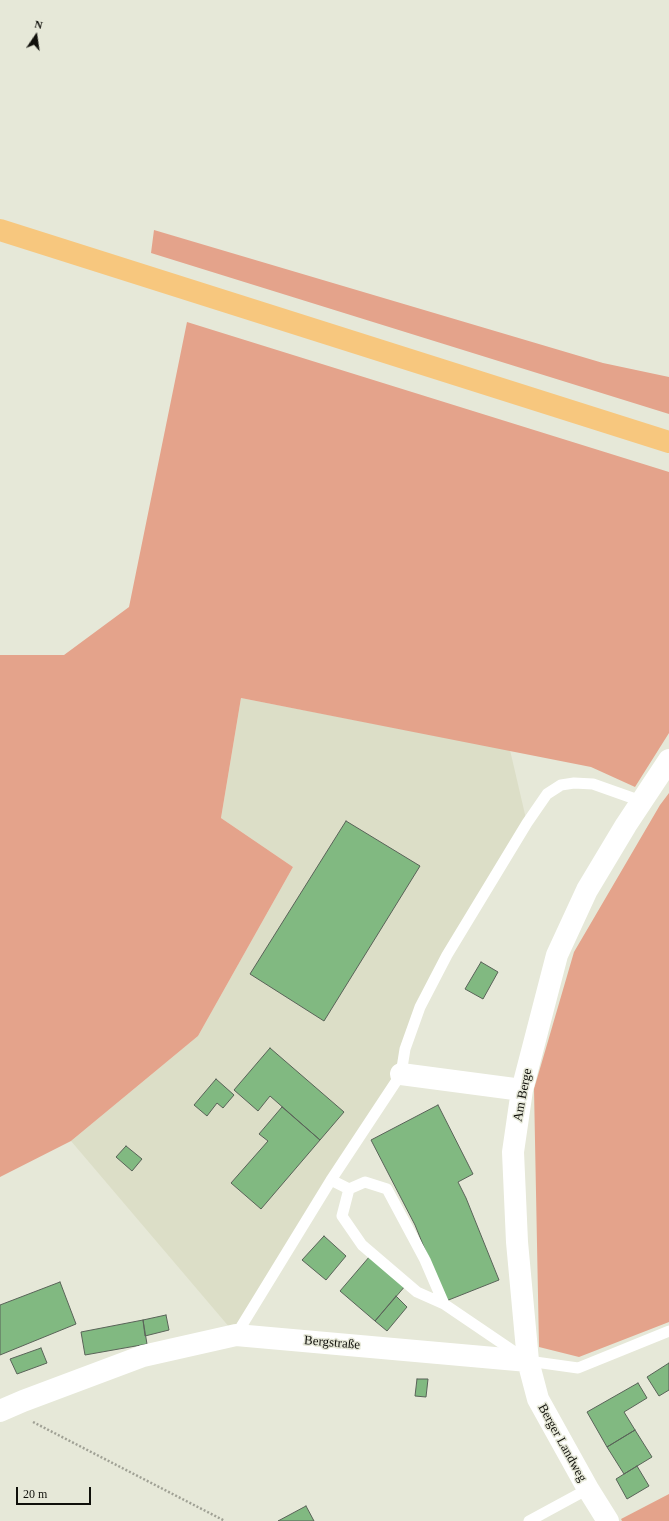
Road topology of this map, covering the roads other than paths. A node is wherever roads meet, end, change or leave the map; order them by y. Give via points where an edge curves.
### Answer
1 (0, 230) edge
2 (669, 442) edge
3 (669, 760) edge
4 (641, 801) junction
5 (401, 1074) junction
6 (522, 1090) junction
7 (331, 1180) junction
8 (349, 1189) junction
9 (444, 1304) junction
10 (669, 1331) edge
11 (236, 1335) junction
12 (528, 1361) junction
13 (3, 1410) edge
14 (588, 1489) junction
15 (529, 1521) edge
16 (608, 1521) edge

1 - 2 highway
3 - 4 street, Am Berge
4 - 5 lane via 593,784 561,785 547,794 446,955 420,1007 405,1049
4 - 6 street, Am Berge via 587,890 557,955
5 - 6 street
5 - 7 lane
6 - 12 street, Am Berge via 513,1152 517,1242
7 - 8 lane
7 - 11 lane
8 - 9 lane via 342,1216 362,1245 417,1292
8 - 9 lane via 365,1182 388,1189
9 - 12 lane
10 - 12 lane, Bergstraße via 578,1368
11 - 12 street, Bergstraße
11 - 13 street, Bergstraße via 142,1356
12 - 14 street, Berger Landweg via 538,1399
14 - 15 lane
14 - 16 street, Berger Landweg

